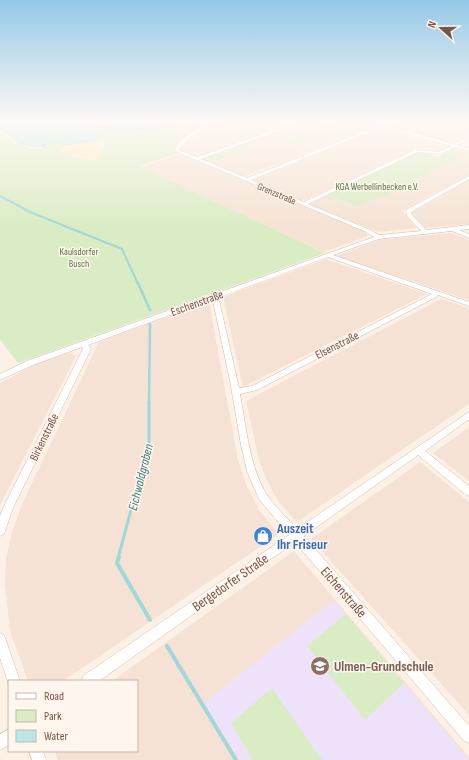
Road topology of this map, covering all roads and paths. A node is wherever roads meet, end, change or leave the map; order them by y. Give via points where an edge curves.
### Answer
1 (193, 157) edge
2 (201, 157) edge
3 (302, 157) edge
4 (403, 157) edge
5 (197, 159) junction
6 (469, 177) edge
7 (246, 180) junction
8 (304, 204) junction
9 (469, 227) edge
10 (453, 229) junction
11 (424, 232) junction
12 (469, 236) edge
13 (378, 237) junction
14 (326, 255) junction
15 (436, 293) junction
16 (212, 298) junction
17 (469, 304) edge
18 (84, 344) junction
19 (0, 377) edge
20 (236, 392) junction
21 (469, 415) edge
22 (419, 451) junction
23 (469, 492) edge
24 (0, 531) edge
25 (296, 536) junction
26 (0, 639) edge
27 (14, 680) edge
28 (89, 680) edge
29 (469, 736) edge
30 (8, 737) edge
31 (0, 743) edge

1 - 5 street, Grenzstraße
2 - 5 street
3 - 7 street
4 - 8 street
5 - 7 street, Grenzstraße
6 - 11 street via 408,211
7 - 8 street, Grenzstraße
8 - 13 street, Grenzstraße
9 - 10 street, Eschenstraße
10 - 11 street, Eschenstraße
10 - 12 street
11 - 13 street, Eschenstraße
13 - 14 street, Eschenstraße
14 - 15 street
14 - 16 street, Eschenstraße
15 - 17 street
15 - 20 street, Elsenstraße via 254,388
16 - 18 street, Eschenstraße
16 - 20 street, Eichenstraße via 216,300
18 - 19 street, Eschenstraße via 30,363
18 - 24 street, Birkenstraße via 87,349 8,508
20 - 25 street, Eichenstraße via 247,453 257,487
21 - 22 street, Bergedorfer Straße
22 - 23 street
22 - 25 street, Bergedorfer Straße
25 - 28 street, Bergedorfer Straße
25 - 29 street, Eichenstraße
26 - 27 street
30 - 31 street

